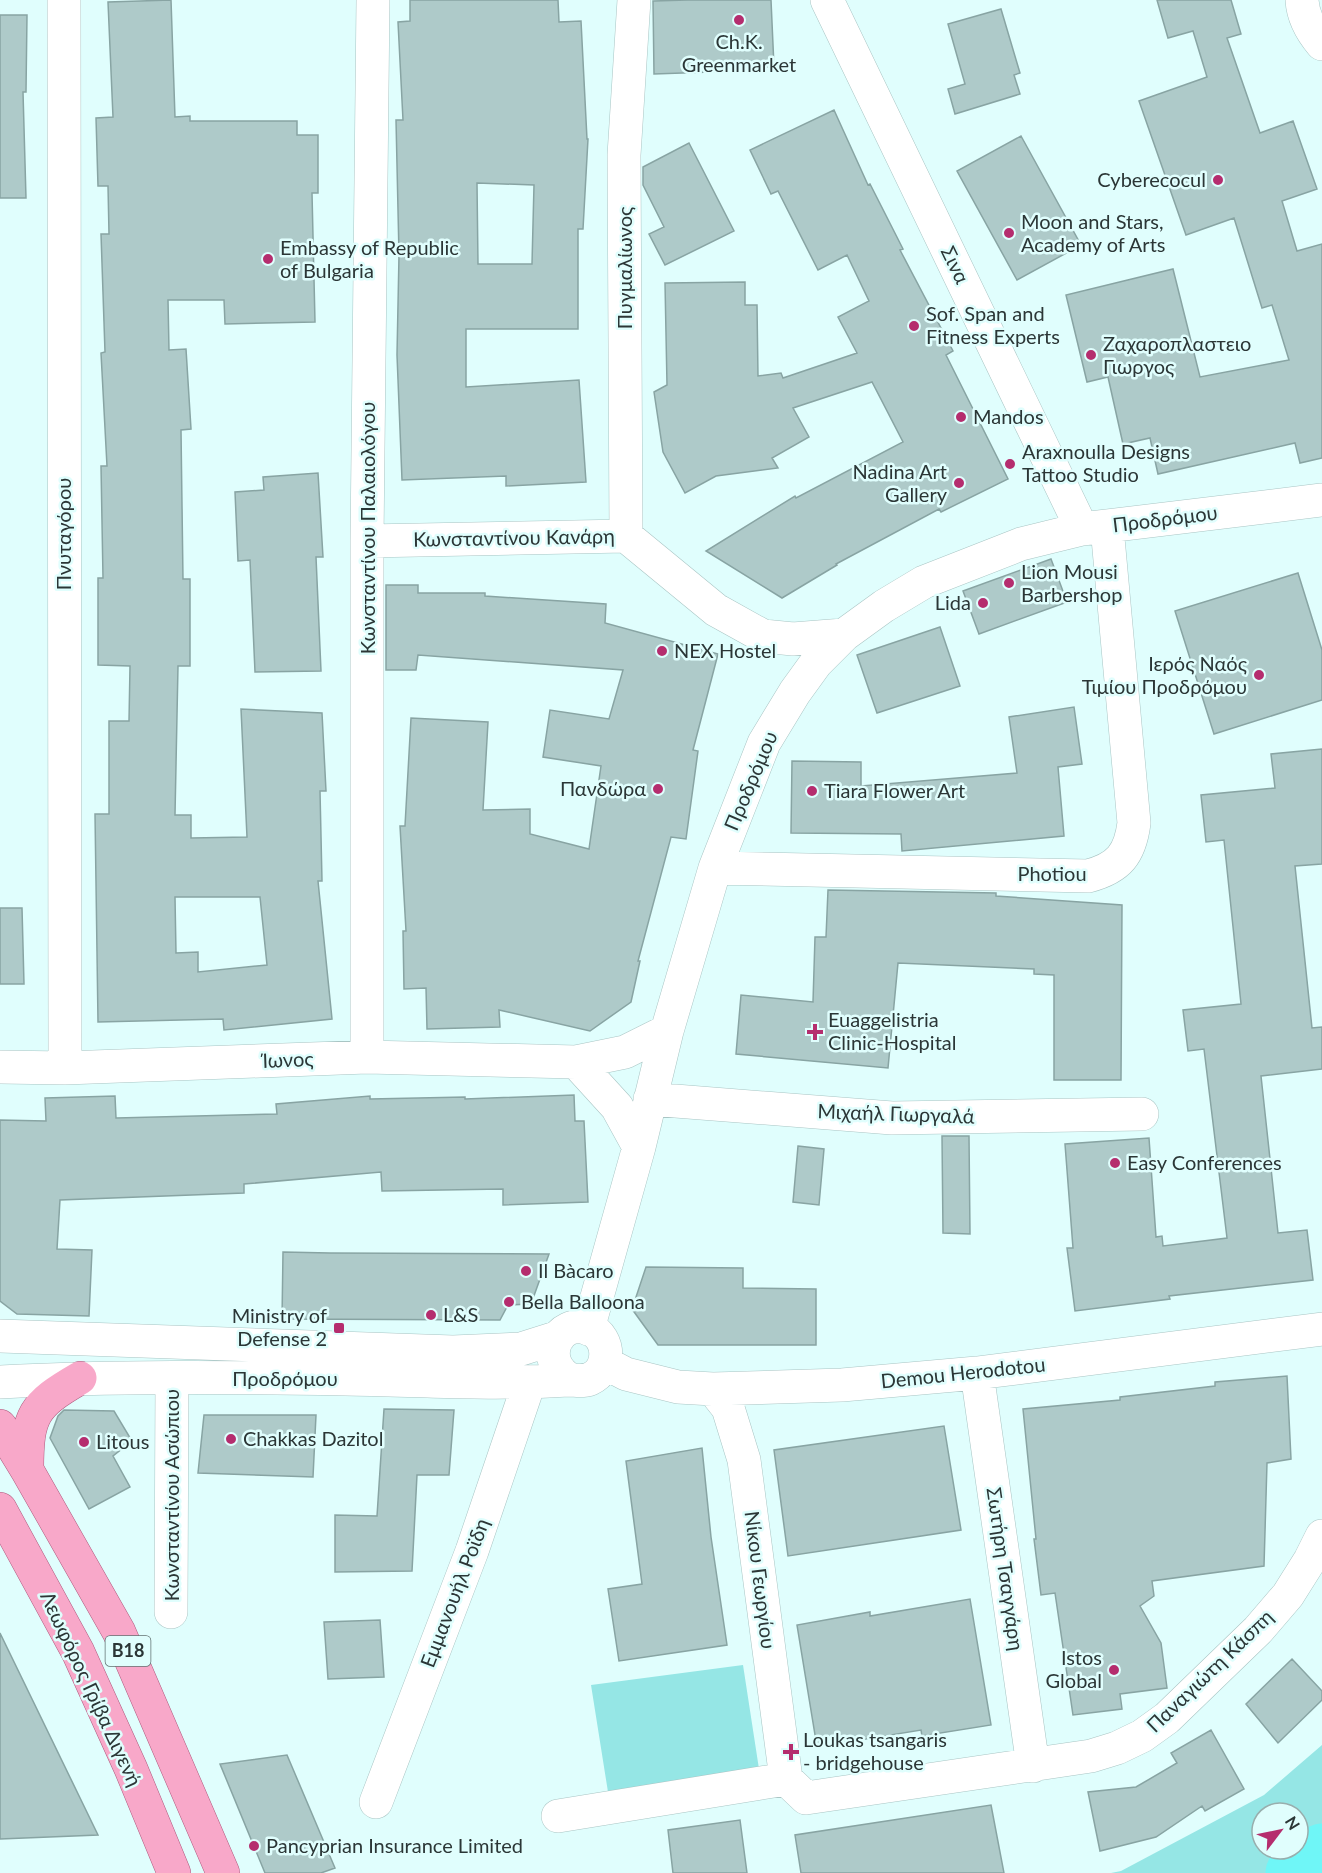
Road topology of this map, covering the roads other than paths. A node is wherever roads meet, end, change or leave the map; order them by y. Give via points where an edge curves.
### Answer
1 (64, 0) edge
2 (373, 0) edge
3 (634, 0) edge
4 (827, 0) edge
5 (1302, 0) edge
6 (1322, 44) edge
7 (1322, 500) edge
8 (1095, 528) junction
9 (626, 536) junction
10 (367, 541) junction
11 (844, 635) junction
12 (715, 868) junction
13 (667, 1030) junction
14 (367, 1057) junction
15 (576, 1062) junction
16 (0, 1067) edge
17 (65, 1068) junction
18 (650, 1099) junction
19 (1142, 1114) dead end
20 (639, 1147) junction
21 (1322, 1329) edge
22 (574, 1333) junction
23 (0, 1336) edge
24 (605, 1363) junction
25 (977, 1373) junction
26 (80, 1378) junction
27 (172, 1378) junction
28 (571, 1380) junction
29 (0, 1382) edge
30 (529, 1383) junction
31 (712, 1389) junction
32 (0, 1426) edge
33 (27, 1470) junction
34 (0, 1509) edge
35 (1322, 1536) edge
36 (171, 1612) dead end
37 (1033, 1766) junction
38 (786, 1779) junction
39 (376, 1802) dead end
40 (558, 1816) dead end
41 (174, 1873) edge
42 (223, 1873) edge

1 - 17 street, Πνυταγόρου
2 - 10 street, Κωνσταντίνου Παλαιολόγου
3 - 9 street, Πυγμαλίωνος via 624,155
4 - 8 street, Σινα
5 - 6 street via 1312,32
7 - 8 street, Προδρόμου
8 - 11 street, Προδρόμου via 1021,544 924,582
8 - 12 street, Photiou via 1134,823 1127,851 1118,861 1104,872 1089,876
9 - 10 street, Κωνσταντίνου Κανάρη
9 - 11 street, Κωνσταντίνου Κανάρη via 716,610 763,636 793,639
10 - 14 street, Κωνσταντίνου Παλαιολόγου
11 - 12 street, Προδρόμου via 816,663 764,743
12 - 13 street, Προδρόμου
13 - 15 street, Ίωνος via 625,1052
13 - 18 street, Προδρόμου
14 - 15 street, Ίωνος
14 - 17 street, Ίωνος
15 - 20 street via 617,1107
16 - 17 street, Ίωνος
18 - 19 street, Μιχαήλ Γιωργαλά via 892,1118
18 - 20 street, Προδρόμου
20 - 22 street, Προδρόμου
21 - 25 street, Demou Herodotou
22 - 23 street, Προδρόμου via 521,1349 453,1352
22 - 24 street via 600,1337
22 - 28 street, Προδρόμου via 555,1343 552,1358 558,1372
24 - 28 street, Προδρόμου via 591,1379
24 - 31 street, Demou Herodotou via 626,1374 678,1387
25 - 31 street, Demou Herodotou via 842,1385
25 - 37 street, Σωτήρη Τσαγγάρη
26 - 27 street, Προδρόμου
26 - 29 street, Προδρόμου
26 - 33 main road via 52,1394 39,1407 27,1440
27 - 30 street, Προδρόμου
27 - 36 street, Κωνσταντίνου Ασώπιου
28 - 30 street, Προδρόμου
30 - 39 street, Εμμανουήλ Ροϊδη via 472,1551
31 - 38 street, Νίκου Γεωργίου via 728,1408 744,1460
32 - 33 main road, B18
33 - 42 main road, B18 via 119,1632
34 - 41 main road, Λεωφόρος Γρίβα Διγενή / B18 via 78,1652
35 - 37 street, Παναγιώτη Κάσπη via 1288,1595 1258,1630 1167,1718 1117,1748
37 - 38 street, Παναγιώτη Κάσπη via 806,1798
38 - 40 street

